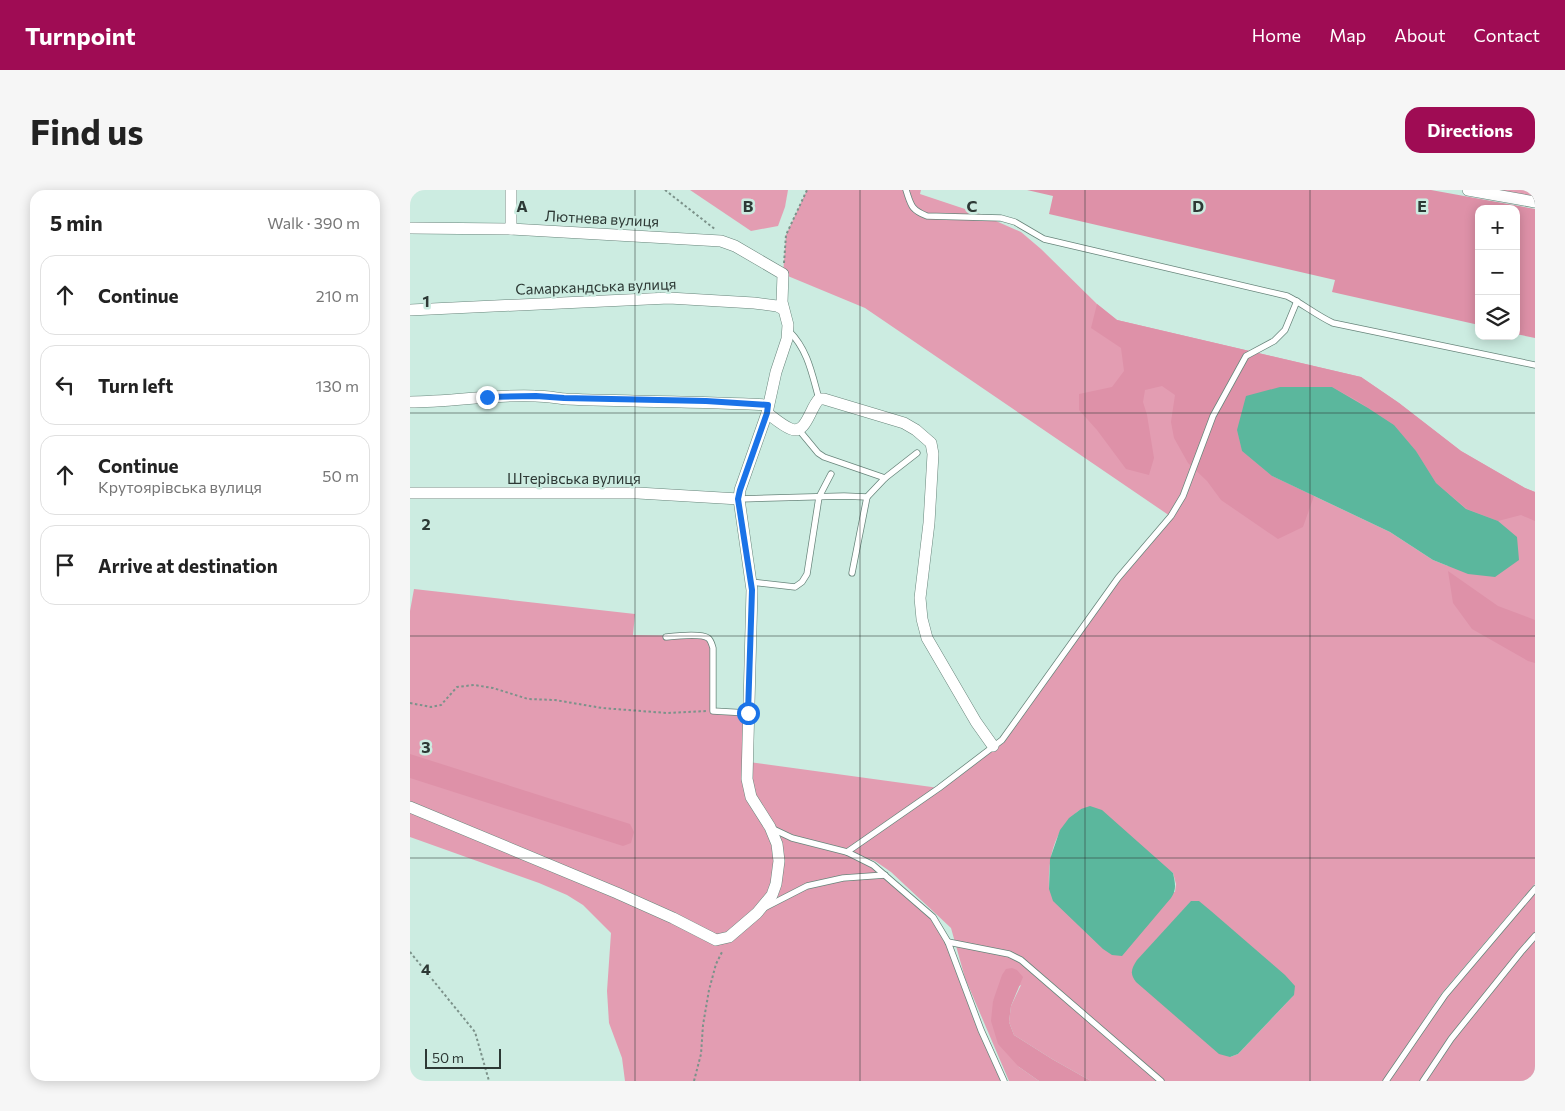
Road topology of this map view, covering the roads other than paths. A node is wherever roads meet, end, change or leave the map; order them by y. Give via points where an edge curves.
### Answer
1 (511, 190) edge
2 (906, 190) edge
3 (1468, 190) edge
4 (1535, 202) edge
5 (410, 228) edge
6 (511, 228) junction
7 (1297, 301) junction
8 (783, 309) junction
9 (410, 310) edge
10 (788, 330) junction
11 (1535, 365) edge
12 (819, 399) junction
13 (410, 402) edge
14 (767, 409) junction
15 (799, 430) junction
16 (917, 453) dead end
17 (831, 474) dead end
18 (885, 478) junction
19 (410, 493) edge
20 (819, 496) junction
21 (867, 497) junction
22 (738, 499) junction
23 (852, 573) dead end
24 (751, 582) junction
25 (666, 637) dead end
26 (748, 713) junction
27 (993, 746) junction
28 (410, 807) edge
29 (770, 827) junction
30 (847, 852) junction
31 (885, 875) junction
32 (1535, 889) edge
33 (757, 913) junction
34 (1535, 936) edge
35 (948, 942) junction
36 (1004, 1081) edge
37 (1161, 1081) edge
38 (1386, 1081) edge
39 (1423, 1081) edge

1 - 6 street
2 - 7 lane via 912,208 927,216 1001,218 1044,239
3 - 4 street via 1517,195
5 - 6 street, Лютнева вулиця
6 - 8 street, Лютнева вулиця via 729,242 783,274
7 - 11 lane via 1333,323
7 - 27 lane via 1285,330 1274,341 1246,356 1213,416 1183,496 1171,516 1118,578 1002,740
8 - 9 street, Самаркандська вулиця via 754,303 669,298
8 - 10 street
10 - 12 lane via 800,342
10 - 14 street
12 - 15 street via 804,427
12 - 27 street via 904,423 930,443 933,454 920,598 922,619 927,638
13 - 14 street via 521,396 706,401
14 - 15 street via 792,430
14 - 22 street
15 - 18 lane via 824,457
16 - 18 lane
17 - 20 lane
18 - 21 lane
19 - 22 street, Штерівська вулиця via 638,493
20 - 21 lane
20 - 22 lane
20 - 24 lane via 807,574 802,582 795,587
21 - 23 lane
22 - 24 street
24 - 26 street
25 - 26 lane via 708,638 713,648 714,711
26 - 29 street via 747,779 751,797
27 - 30 lane
28 - 33 street via 618,893 716,940 729,937
29 - 30 lane via 792,838
29 - 33 street via 777,844 778,874 772,895
30 - 31 lane
31 - 33 lane via 843,878 807,886
31 - 35 lane via 933,917
32 - 38 lane via 1444,994
34 - 39 lane via 1451,1039
35 - 36 lane
35 - 37 lane via 1009,954 1021,960

